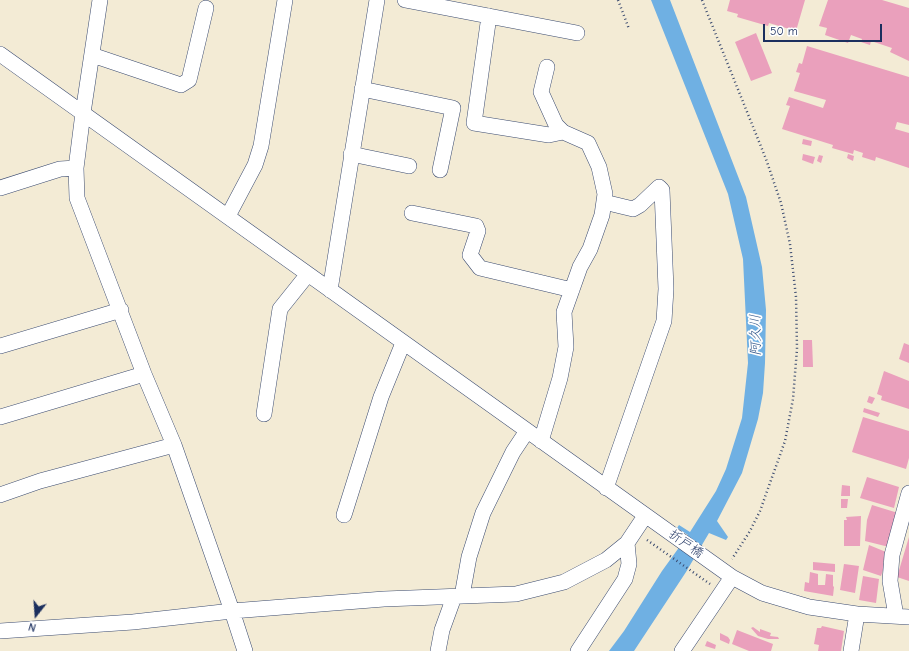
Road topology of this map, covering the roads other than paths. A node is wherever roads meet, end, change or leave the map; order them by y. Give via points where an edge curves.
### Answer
1 (100, 0) edge
2 (285, 0) edge
3 (377, 0) edge
4 (405, 0) edge
5 (206, 8) dead end
6 (489, 16) junction
7 (577, 33) dead end
8 (0, 54) edge
9 (92, 55) junction
10 (547, 67) dead end
11 (362, 89) junction
12 (83, 112) junction
13 (563, 132) junction
14 (351, 154) junction
15 (409, 166) dead end
16 (76, 168) junction
17 (440, 170) dead end
18 (0, 188) edge
19 (604, 202) junction
20 (412, 214) dead end
21 (228, 216) junction
22 (308, 274) junction
23 (330, 290) junction
24 (572, 290) junction
25 (121, 310) junction
26 (403, 343) junction
27 (0, 346) edge
28 (144, 374) junction
29 (264, 414) dead end
30 (0, 417) edge
31 (527, 432) junction
32 (541, 441) junction
33 (174, 445) junction
34 (606, 488) junction
35 (909, 493) edge
36 (0, 495) edge
37 (344, 515) dead end
38 (649, 518) junction
39 (627, 543) junction
40 (725, 572) junction
41 (458, 596) junction
42 (232, 611) junction
43 (857, 614) junction
44 (903, 617) edge
45 (0, 631) edge
46 (245, 651) edge
47 (438, 651) edge
48 (578, 651) edge
49 (682, 651) edge
50 (851, 651) edge

1 - 9 street
2 - 21 street via 261,146
3 - 11 street
4 - 6 street
5 - 9 street via 189,80 181,85
6 - 7 street
6 - 13 street via 474,123 549,135
8 - 12 street, 折戸橋
9 - 12 street
10 - 13 street via 541,92 556,125
11 - 14 street
11 - 17 street via 452,108
12 - 16 street
12 - 21 street, 折戸橋
13 - 19 street via 588,143 599,167 605,194
14 - 15 street
14 - 23 street
16 - 18 street via 60,169
16 - 25 street via 77,198
19 - 24 street via 590,249
19 - 34 street via 633,209 659,188 662,190 666,289 664,321
20 - 24 street via 476,226 478,231 470,256 480,268
21 - 22 street, 折戸橋
22 - 23 street, 折戸橋
22 - 29 street via 280,309
23 - 26 street, 折戸橋
24 - 32 street via 564,312 566,347 560,378
25 - 27 street
25 - 28 street
26 - 31 street, 折戸橋
26 - 37 street via 381,397
28 - 30 street
28 - 33 street
31 - 32 street, 折戸橋
31 - 41 street via 513,452 483,513
32 - 34 street, 折戸橋
33 - 36 street via 40,481
33 - 42 street
34 - 38 street, 折戸橋
35 - 44 street via 892,555 890,581
38 - 39 street
38 - 40 street, 折戸橋
39 - 41 street via 606,560 564,582 516,594
39 - 48 street via 629,564 625,579
40 - 43 street, 折戸橋 via 762,593 810,607
40 - 49 street
41 - 42 street
41 - 47 street via 442,630
42 - 45 street via 132,622
42 - 46 street
43 - 44 street, 折戸橋
43 - 50 street

